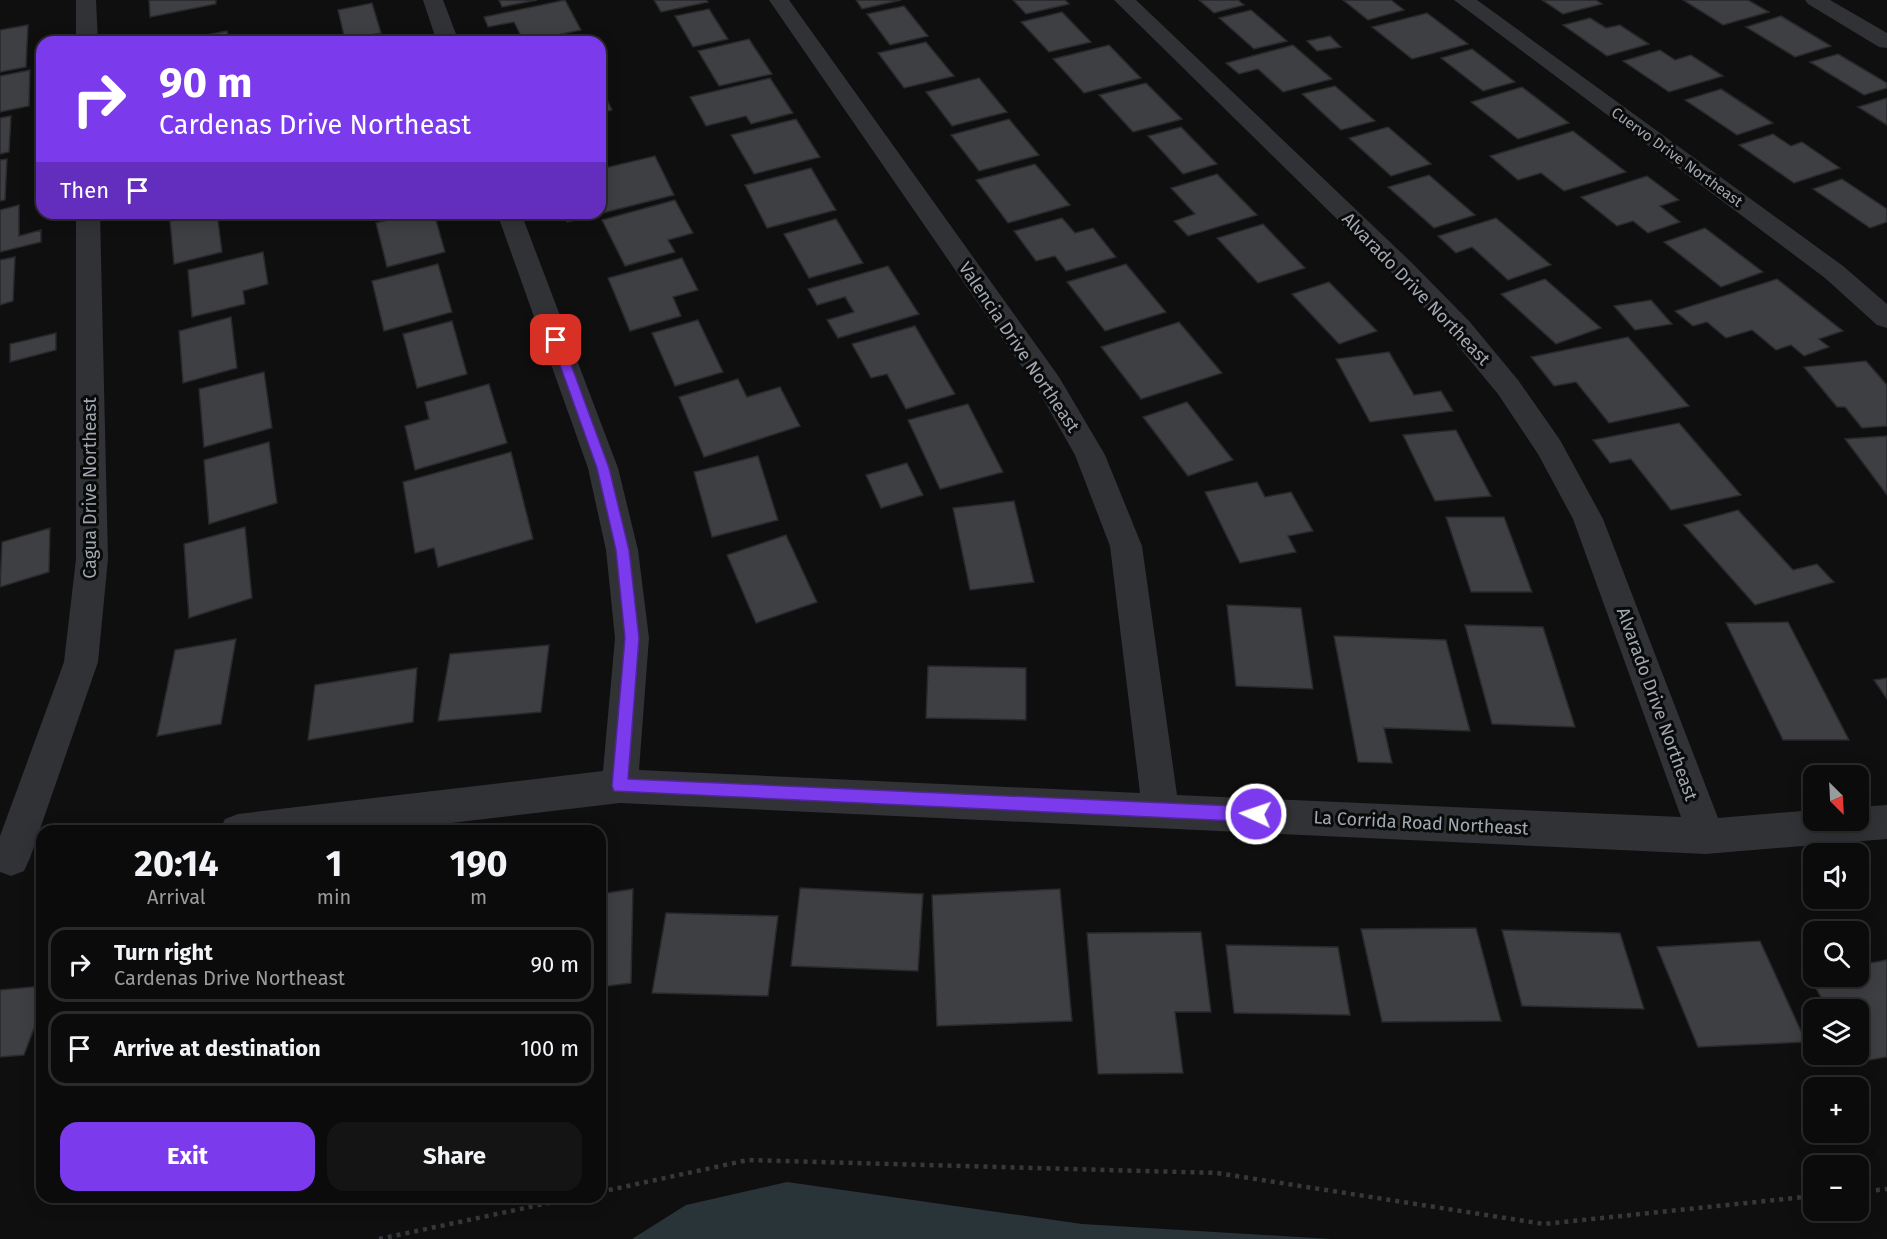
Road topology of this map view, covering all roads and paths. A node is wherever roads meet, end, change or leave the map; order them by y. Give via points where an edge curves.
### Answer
1 (86, 0) edge
2 (433, 0) edge
3 (779, 0) edge
4 (1124, 0) edge
5 (1464, 0) edge
6 (1815, 0) edge
7 (87, 36) edge
8 (446, 36) edge
9 (1887, 42) edge
10 (88, 219) edge
11 (511, 219) edge
12 (1887, 319) edge
13 (620, 786) junction
14 (1161, 810) junction
15 (1887, 822) edge
16 (289, 825) edge
17 (1706, 836) junction
18 (18, 857) edge
19 (1887, 1189) edge
20 (606, 1191) edge
21 (1869, 1191) edge
22 (1803, 1197) edge
23 (549, 1203) edge
24 (380, 1239) edge

1 - 7 street
2 - 8 street
3 - 14 street, Valencia Drive Northeast via 1048,384 1090,455 1126,546
4 - 17 street, Alvarado Drive Northeast via 1403,269 1508,387 1550,448 1588,519
5 - 12 street, Cuervo Drive Northeast via 1834,272
6 - 9 street
10 - 18 street, Cagua Drive Northeast via 92,560 81,662
11 - 13 street via 603,468 622,550 632,638
13 - 14 street, La Corrida Road Northeast
13 - 16 street, La Corrida Road Northeast
14 - 17 street, La Corrida Road Northeast
15 - 17 street, La Corrida Road Northeast
19 - 21 path
20 - 22 path via 748,1160 1217,1173 1544,1224
23 - 24 path

